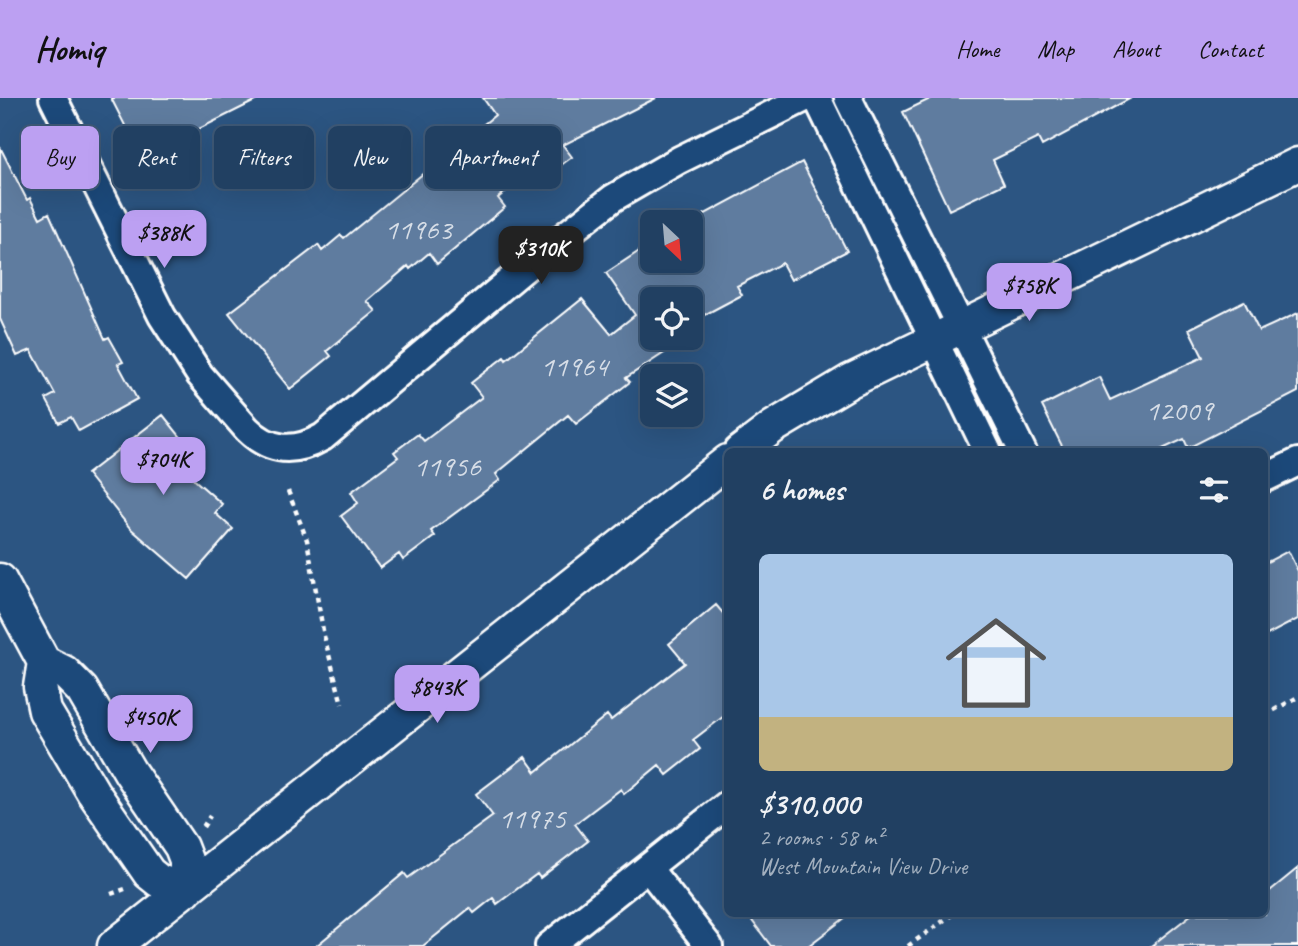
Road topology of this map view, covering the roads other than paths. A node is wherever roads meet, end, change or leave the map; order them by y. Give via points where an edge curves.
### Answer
1 (53, 98) edge
2 (805, 98) edge
3 (817, 98) edge
4 (848, 98) edge
5 (1298, 164) edge
6 (947, 334) junction
7 (746, 448) edge
8 (988, 448) edge
9 (1020, 448) edge
10 (1298, 462) edge
11 (724, 464) edge
12 (1268, 477) edge
13 (0, 580) edge
14 (44, 662) junction
15 (724, 807) edge
16 (648, 868) junction
17 (186, 890) junction
18 (114, 946) edge
19 (549, 946) edge
20 (709, 946) edge

1 - 2 street via 180,347 247,429 257,439 282,449 323,437 613,198
3 - 6 street
4 - 6 street
5 - 6 street
6 - 7 street via 812,402
6 - 8 street
6 - 9 street
10 - 12 street
11 - 17 street
13 - 14 street
14 - 17 street via 64,672 82,690 181,846
14 - 17 street via 40,687 45,711 93,792 149,873
15 - 16 street
16 - 19 street
16 - 20 street
17 - 18 street

